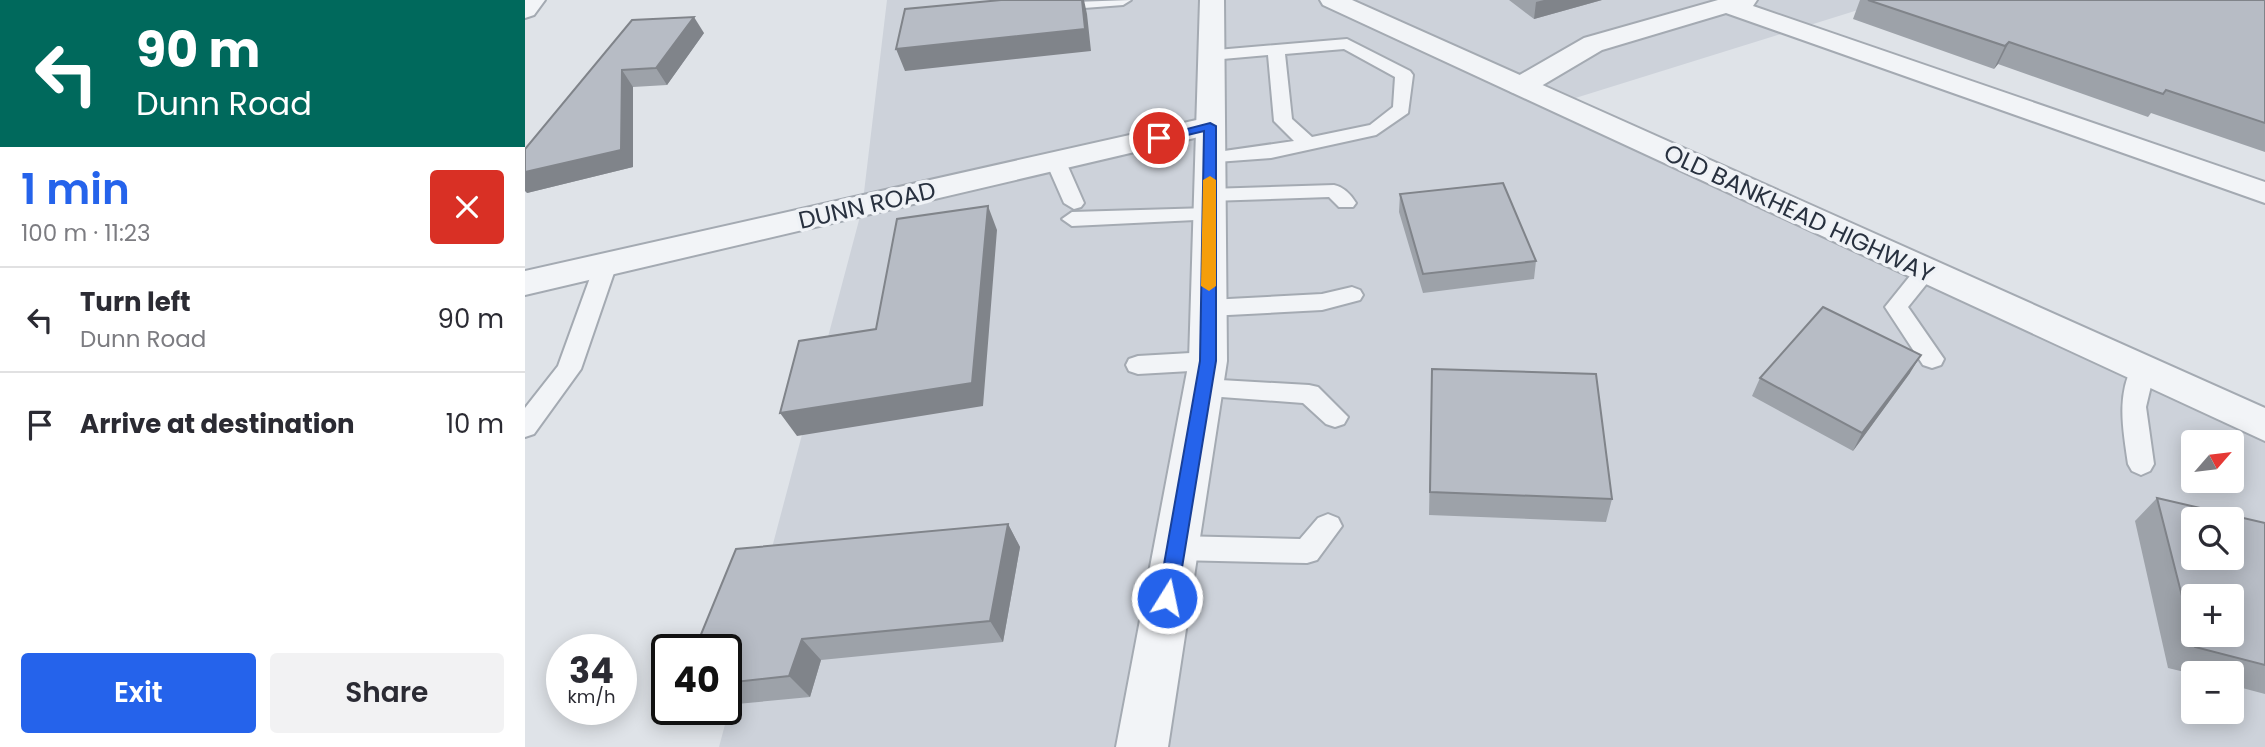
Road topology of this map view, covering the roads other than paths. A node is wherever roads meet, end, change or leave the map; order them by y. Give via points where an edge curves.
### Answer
1 (533, 0) edge
2 (1005, 0) edge
3 (1123, 0) edge
4 (1212, 0) edge
5 (1332, 0) edge
6 (1736, 3) edge
7 (525, 10) edge
8 (1276, 50) junction
9 (1211, 55) junction
10 (1521, 86) junction
11 (1308, 144) junction
12 (1056, 162) junction
13 (1210, 174) junction
14 (2265, 193) edge
15 (1346, 203) dead end
16 (606, 264) junction
17 (1926, 271) junction
18 (525, 283) edge
19 (1352, 295) dead end
20 (1209, 308) junction
21 (1932, 359) dead end
22 (1138, 365) dead end
23 (2143, 369) junction
24 (1205, 374) junction
25 (1335, 417) dead end
26 (2265, 425) edge
27 (525, 427) edge
28 (2141, 464) dead end
29 (1328, 526) dead end
30 (1176, 548) junction
31 (1142, 747) edge

1 - 7 street
2 - 3 lane via 1005,9
4 - 9 street
5 - 10 street, OLD BANKHEAD HIGHWAY
6 - 10 street via 1593,44
6 - 14 street
8 - 9 lane
8 - 11 lane via 1283,121
8 - 11 lane via 1347,44 1403,75 1402,109 1376,130
9 - 13 street
10 - 17 street, OLD BANKHEAD HIGHWAY
11 - 13 lane
12 - 13 street, DUNN ROAD
12 - 13 lane via 1073,211
12 - 16 street, DUNN ROAD
13 - 15 lane via 1333,191
13 - 20 street
16 - 18 street, DUNN ROAD
16 - 27 lane via 569,369
17 - 21 lane via 1896,307
17 - 23 street, OLD BANKHEAD HIGHWAY
19 - 20 lane via 1322,302
20 - 24 street
22 - 24 lane
23 - 26 street, OLD BANKHEAD HIGHWAY
23 - 28 lane via 2133,407
24 - 25 lane via 1309,394
24 - 30 street
29 - 30 lane via 1307,551
30 - 31 street

